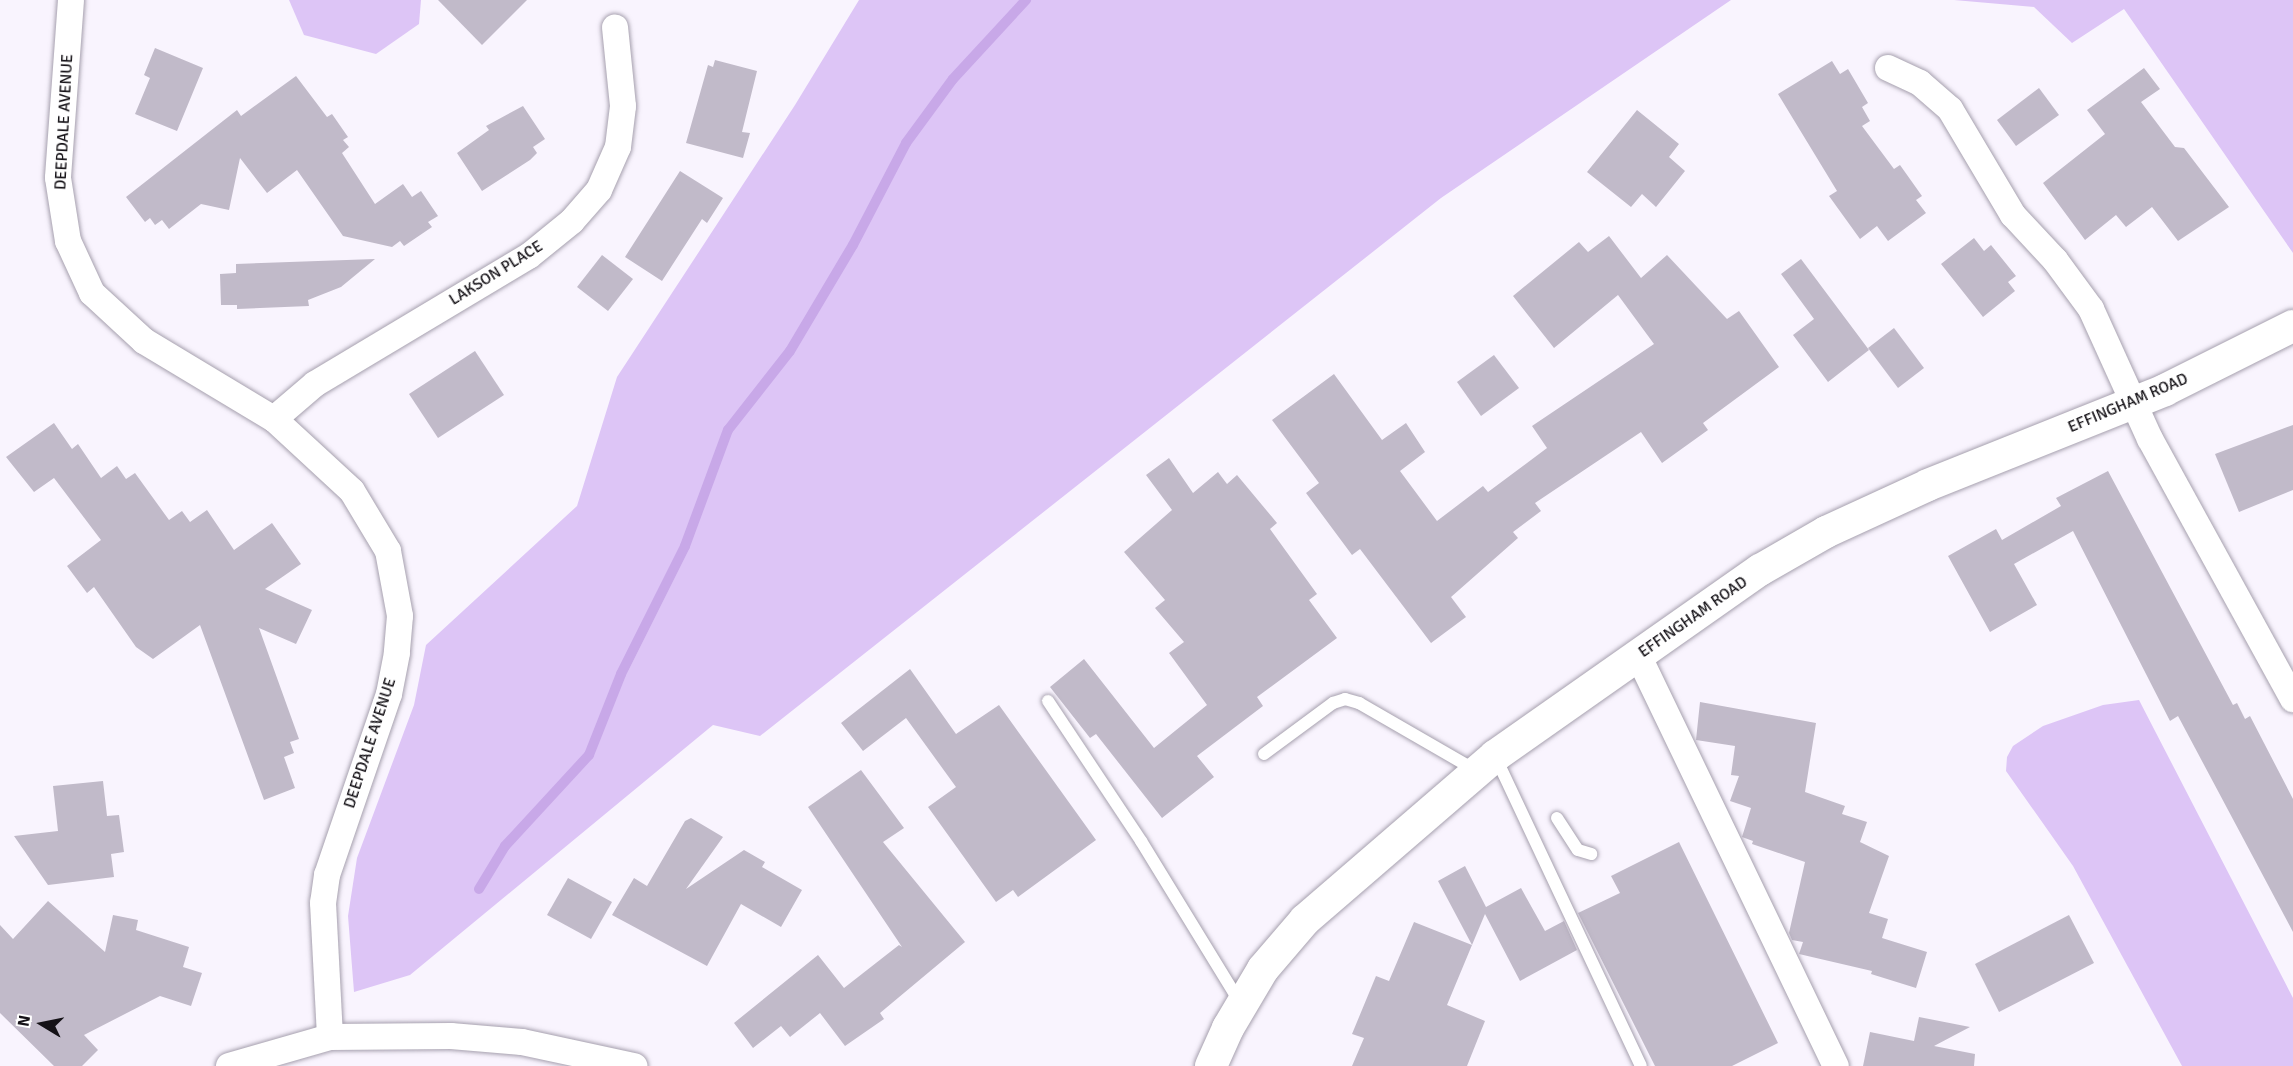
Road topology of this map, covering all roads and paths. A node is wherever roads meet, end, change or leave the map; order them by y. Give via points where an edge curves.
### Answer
1 (71, 0) edge
2 (615, 27) dead end
3 (1888, 68) dead end
4 (2293, 326) edge
5 (2133, 401) junction
6 (274, 419) junction
7 (1638, 655) junction
8 (2293, 699) edge
9 (1048, 701) dead end
10 (1264, 754) dead end
11 (1486, 764) junction
12 (1557, 818) dead end
13 (1591, 854) dead end
14 (1241, 1005) junction
15 (330, 1037) junction
16 (229, 1066) edge
17 (634, 1066) edge
18 (1211, 1066) edge
19 (1641, 1066) edge
20 (1836, 1066) edge

1 - 6 street, DEEPDALE AVENUE via 58,178 61,215 76,265 92,292 144,340
2 - 6 street, LAKSON PLACE via 623,106 618,147 599,190 573,221 529,256 315,384
3 - 5 street via 1920,83 1950,109 2013,215 2055,260 2091,309
4 - 5 street, EFFINGHAM ROAD
5 - 7 street, EFFINGHAM ROAD via 1928,485 1826,532 1760,570
5 - 8 street
6 - 15 street, DEEPDALE AVENUE via 352,491 375,524 388,551 400,616 388,694 327,875 322,930
7 - 11 street, EFFINGHAM ROAD
7 - 20 street
9 - 14 lane via 1141,841
10 - 11 lane via 1333,703 1345,699 1359,702
11 - 14 street, EFFINGHAM ROAD via 1305,920 1263,969
11 - 19 lane
12 - 13 lane via 1578,850
14 - 18 street, EFFINGHAM ROAD
15 - 16 street
15 - 17 street via 451,1036 498,1040

